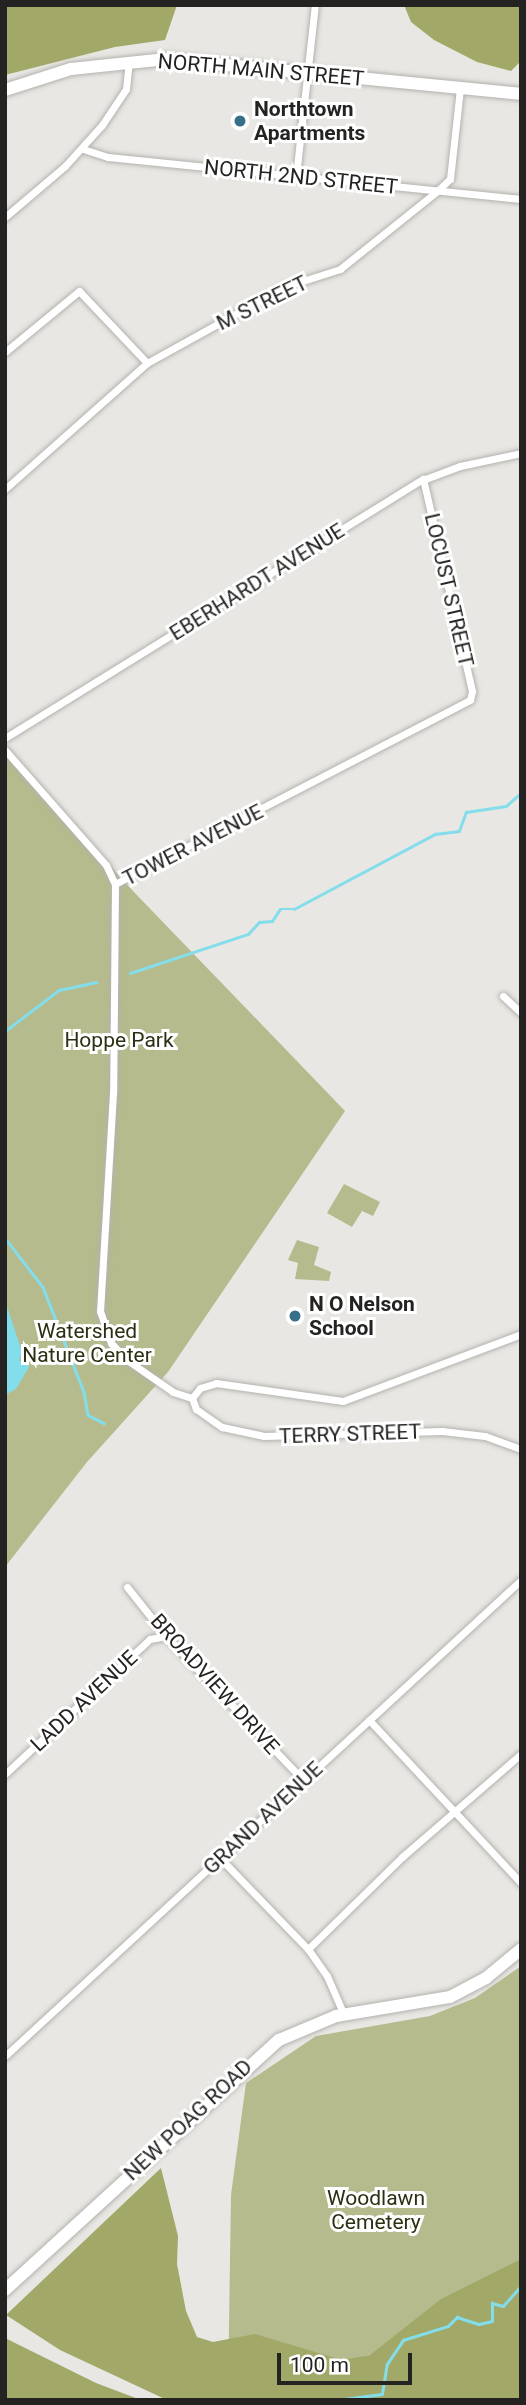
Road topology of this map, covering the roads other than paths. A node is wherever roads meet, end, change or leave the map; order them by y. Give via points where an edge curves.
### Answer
1 (315, 5) edge
2 (129, 61) junction
3 (308, 73) junction
4 (460, 88) junction
5 (5, 90) edge
6 (521, 94) edge
7 (83, 149) junction
8 (296, 176) junction
9 (436, 192) junction
10 (521, 199) edge
11 (5, 217) edge
12 (5, 352) edge
13 (147, 363) junction
14 (521, 453) edge
15 (424, 479) junction
16 (5, 489) edge
17 (470, 700) joint
18 (5, 738) edge
19 (5, 750) edge
20 (115, 884) junction
21 (503, 996) dead end
22 (521, 1013) edge
23 (521, 1334) edge
24 (192, 1398) junction
25 (521, 1449) edge
26 (520, 1584) edge
27 (127, 1587) dead end
28 (166, 1636) junction
29 (369, 1720) junction
30 (521, 1754) edge
31 (5, 1774) edge
32 (304, 1782) junction
33 (453, 1814) junction
34 (220, 1858) junction
35 (521, 1883) edge
36 (521, 1948) edge
37 (308, 1949) junction
38 (344, 2015) junction
39 (5, 2056) edge
40 (7, 2288) edge

1 - 3 street
2 - 3 main road, NORTH MAIN STREET
2 - 5 main road, NORTH MAIN STREET via 68,70
2 - 7 street via 126,89
3 - 4 main road, NORTH MAIN STREET
3 - 8 street
4 - 6 main road, NORTH MAIN STREET
4 - 9 street, M STREET via 450,179
7 - 8 street, NORTH 2ND STREET via 108,157
7 - 11 street
8 - 9 street, NORTH 2ND STREET
9 - 10 street, NORTH 2ND STREET
9 - 13 street, M STREET via 340,269 285,287
12 - 13 street via 79,291
13 - 16 street, M STREET
14 - 15 street, EBERHARDT AVENUE
15 - 17 street, LOCUST STREET via 467,668
15 - 18 street, EBERHARDT AVENUE
17 - 20 street, TOWER AVENUE
19 - 20 street via 106,865
20 - 24 street, TOWER AVENUE via 113,1093 100,1311 107,1335 127,1360 173,1392
21 - 22 street
23 - 24 street via 343,1401 216,1383 200,1388
24 - 25 street, TERRY STREET via 196,1409 222,1427 264,1436 453,1432 492,1438
26 - 29 street, GRAND AVENUE
27 - 28 street, BROADVIEW DRIVE
28 - 31 street, LADD AVENUE via 150,1639
28 - 32 street, BROADVIEW DRIVE
29 - 32 street, GRAND AVENUE
29 - 33 street
30 - 33 street
32 - 34 street, GRAND AVENUE
33 - 35 street
33 - 37 street
34 - 37 street
34 - 39 street, GRAND AVENUE
36 - 38 main road, NEW POAG ROAD via 468,1988 433,2003
37 - 38 street via 327,1976
38 - 40 main road, NEW POAG ROAD via 296,2030 264,2050

